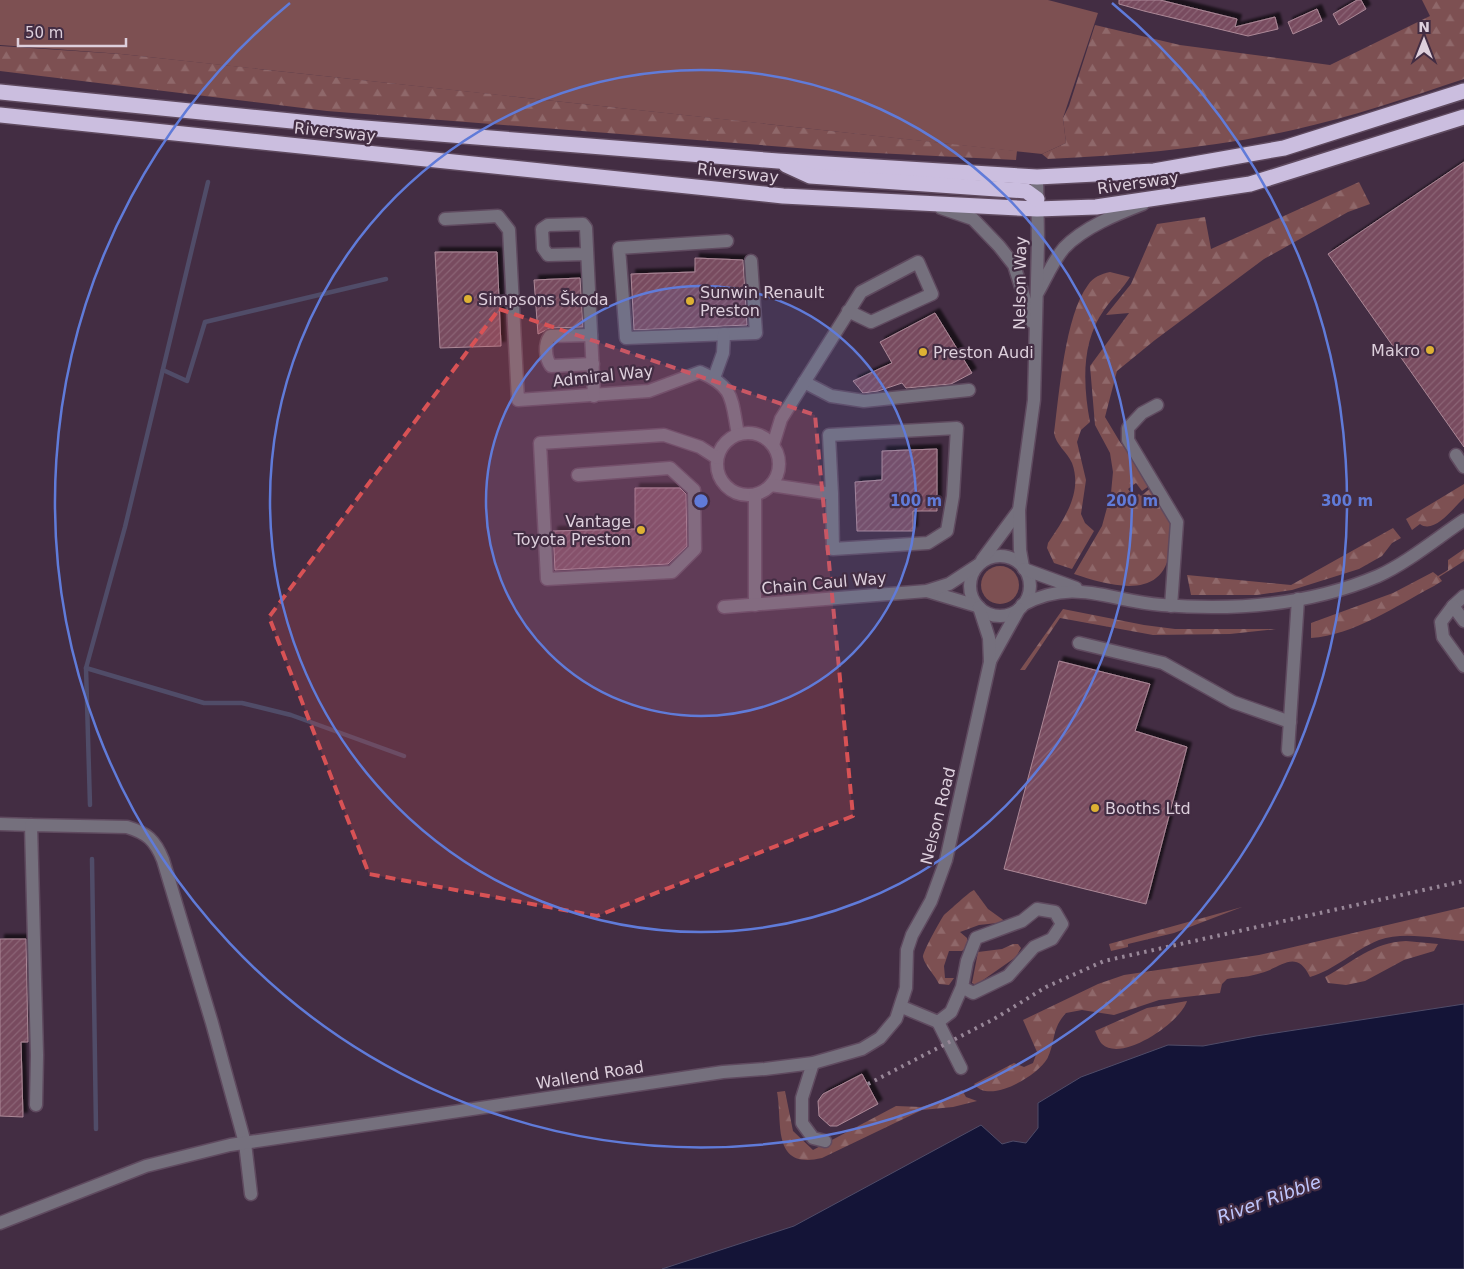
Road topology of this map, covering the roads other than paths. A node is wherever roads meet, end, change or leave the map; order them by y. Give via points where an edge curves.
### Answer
1 (1464, 91) edge
2 (0, 92) edge
3 (0, 115) edge
4 (1464, 117) edge
5 (778, 162) junction
6 (1037, 177) junction
7 (1152, 200) junction
8 (928, 204) junction
9 (1037, 204) junction
10 (445, 218) dead end
11 (727, 241) dead end
12 (587, 254) dead end
13 (751, 261) dead end
14 (1037, 294) junction
15 (848, 311) junction
16 (1035, 331) junction
17 (724, 334) junction
18 (591, 335) junction
19 (593, 364) junction
20 (714, 378) junction
21 (804, 382) junction
22 (969, 390) dead end
23 (594, 396) junction
24 (1157, 405) dead end
25 (738, 434) junction
26 (773, 445) junction
27 (1456, 455) dead end
28 (717, 458) junction
29 (1464, 467) edge
30 (578, 475) dead end
31 (771, 485) junction
32 (832, 494) junction
33 (755, 495) junction
34 (1019, 510) junction
35 (1464, 520) edge
36 (979, 564) junction
37 (1024, 568) junction
38 (1081, 590) junction
39 (927, 591) junction
40 (1464, 596) edge
41 (1298, 599) junction
42 (755, 605) junction
43 (1171, 606) junction
44 (1452, 606) junction
45 (724, 607) dead end
46 (978, 607) junction
47 (1021, 607) junction
48 (1464, 621) edge
49 (1079, 643) dead end
50 (990, 662) junction
51 (1464, 666) edge
52 (1290, 722) junction
53 (1288, 750) dead end
54 (0, 824) edge
55 (31, 825) junction
56 (906, 973) joint
57 (962, 987) junction
58 (902, 1007) junction
59 (938, 1022) junction
60 (813, 1063) junction
61 (961, 1068) dead end
62 (36, 1105) dead end
63 (825, 1141) dead end
64 (245, 1143) junction
65 (251, 1194) dead end
66 (0, 1223) edge

1 - 6 highway, Riversway via 1284,148 1154,170
2 - 5 highway, Riversway via 361,128
3 - 8 highway, Riversway via 783,196
4 - 7 highway, Riversway via 1250,184
5 - 6 highway, Riversway
5 - 9 highway via 810,176 1026,191
6 - 9 street, Nelson Way
7 - 9 highway, Riversway via 1096,206
7 - 14 street via 1117,214 1064,248
8 - 9 highway, Riversway
8 - 16 street via 973,220 999,246 1014,265
9 - 14 street, Nelson Way
10 - 23 street, Admiral Way via 498,216 509,230 518,400
11 - 17 street via 619,248 626,338
12 - 18 street
13 - 17 street via 756,333
14 - 16 street, Nelson Way
15 - 15 street via 871,322 932,294 918,262 860,292
15 - 21 street
16 - 34 street, Nelson Way via 1034,400
17 - 20 street via 723,353
18 - 19 street
18 - 19 street via 550,336 546,342 547,361 551,366
19 - 23 street
20 - 23 street, Admiral Way via 700,372 649,391
20 - 25 street via 726,386 731,397
21 - 22 street via 831,396 864,400
21 - 26 street via 781,419
24 - 43 street via 1142,413 1128,428 1128,440 1177,522
25 - 26 street via 750,432 765,437
25 - 28 street via 724,444
26 - 31 street via 780,466
27 - 29 street
28 - 30 street via 700,447 664,435 540,443 547,579 672,572 695,549 694,490 670,468
28 - 33 street via 719,478 726,486 735,493
31 - 32 street
31 - 33 street
32 - 32 street via 833,549 928,542 947,530 954,496 957,428 829,435
33 - 42 street
34 - 36 street, Nelson Way
34 - 37 street, Nelson Way
35 - 41 street via 1379,575 1328,593
36 - 37 street via 998,556 1008,557
36 - 39 street, Chain Caul Way via 949,584
36 - 46 street via 973,572 970,590
37 - 38 street
37 - 47 street via 1030,587
38 - 43 street
38 - 47 street via 1046,594
39 - 42 street, Chain Caul Way
39 - 46 street, Chain Caul Way
40 - 44 street
41 - 43 street via 1227,608
41 - 52 street
42 - 45 street, Chain Caul Way
44 - 48 street
44 - 51 street via 1442,622 1443,637
46 - 47 street via 1003,615
46 - 50 street, Nelson Road via 989,638
47 - 50 street, Nelson Road
49 - 52 street via 1163,663 1233,702
50 - 56 street, Nelson Road via 946,860 931,900 912,935 907,950
52 - 53 street
54 - 55 street
55 - 62 street
55 - 64 street via 127,827 150,836 157,846
56 - 58 street, Wallend Road
57 - 57 street via 966,961 976,938 1022,921 1037,909 1055,912 1062,924 1052,939 1034,947 1008,976 973,993
57 - 59 street via 951,1012
58 - 59 street
58 - 60 street, Wallend Road via 880,1038 862,1050
59 - 61 street
60 - 63 street via 802,1098 802,1123 813,1138
60 - 64 street, Wallend Road via 723,1072
64 - 65 street
64 - 66 street, Wallend Road via 146,1166

